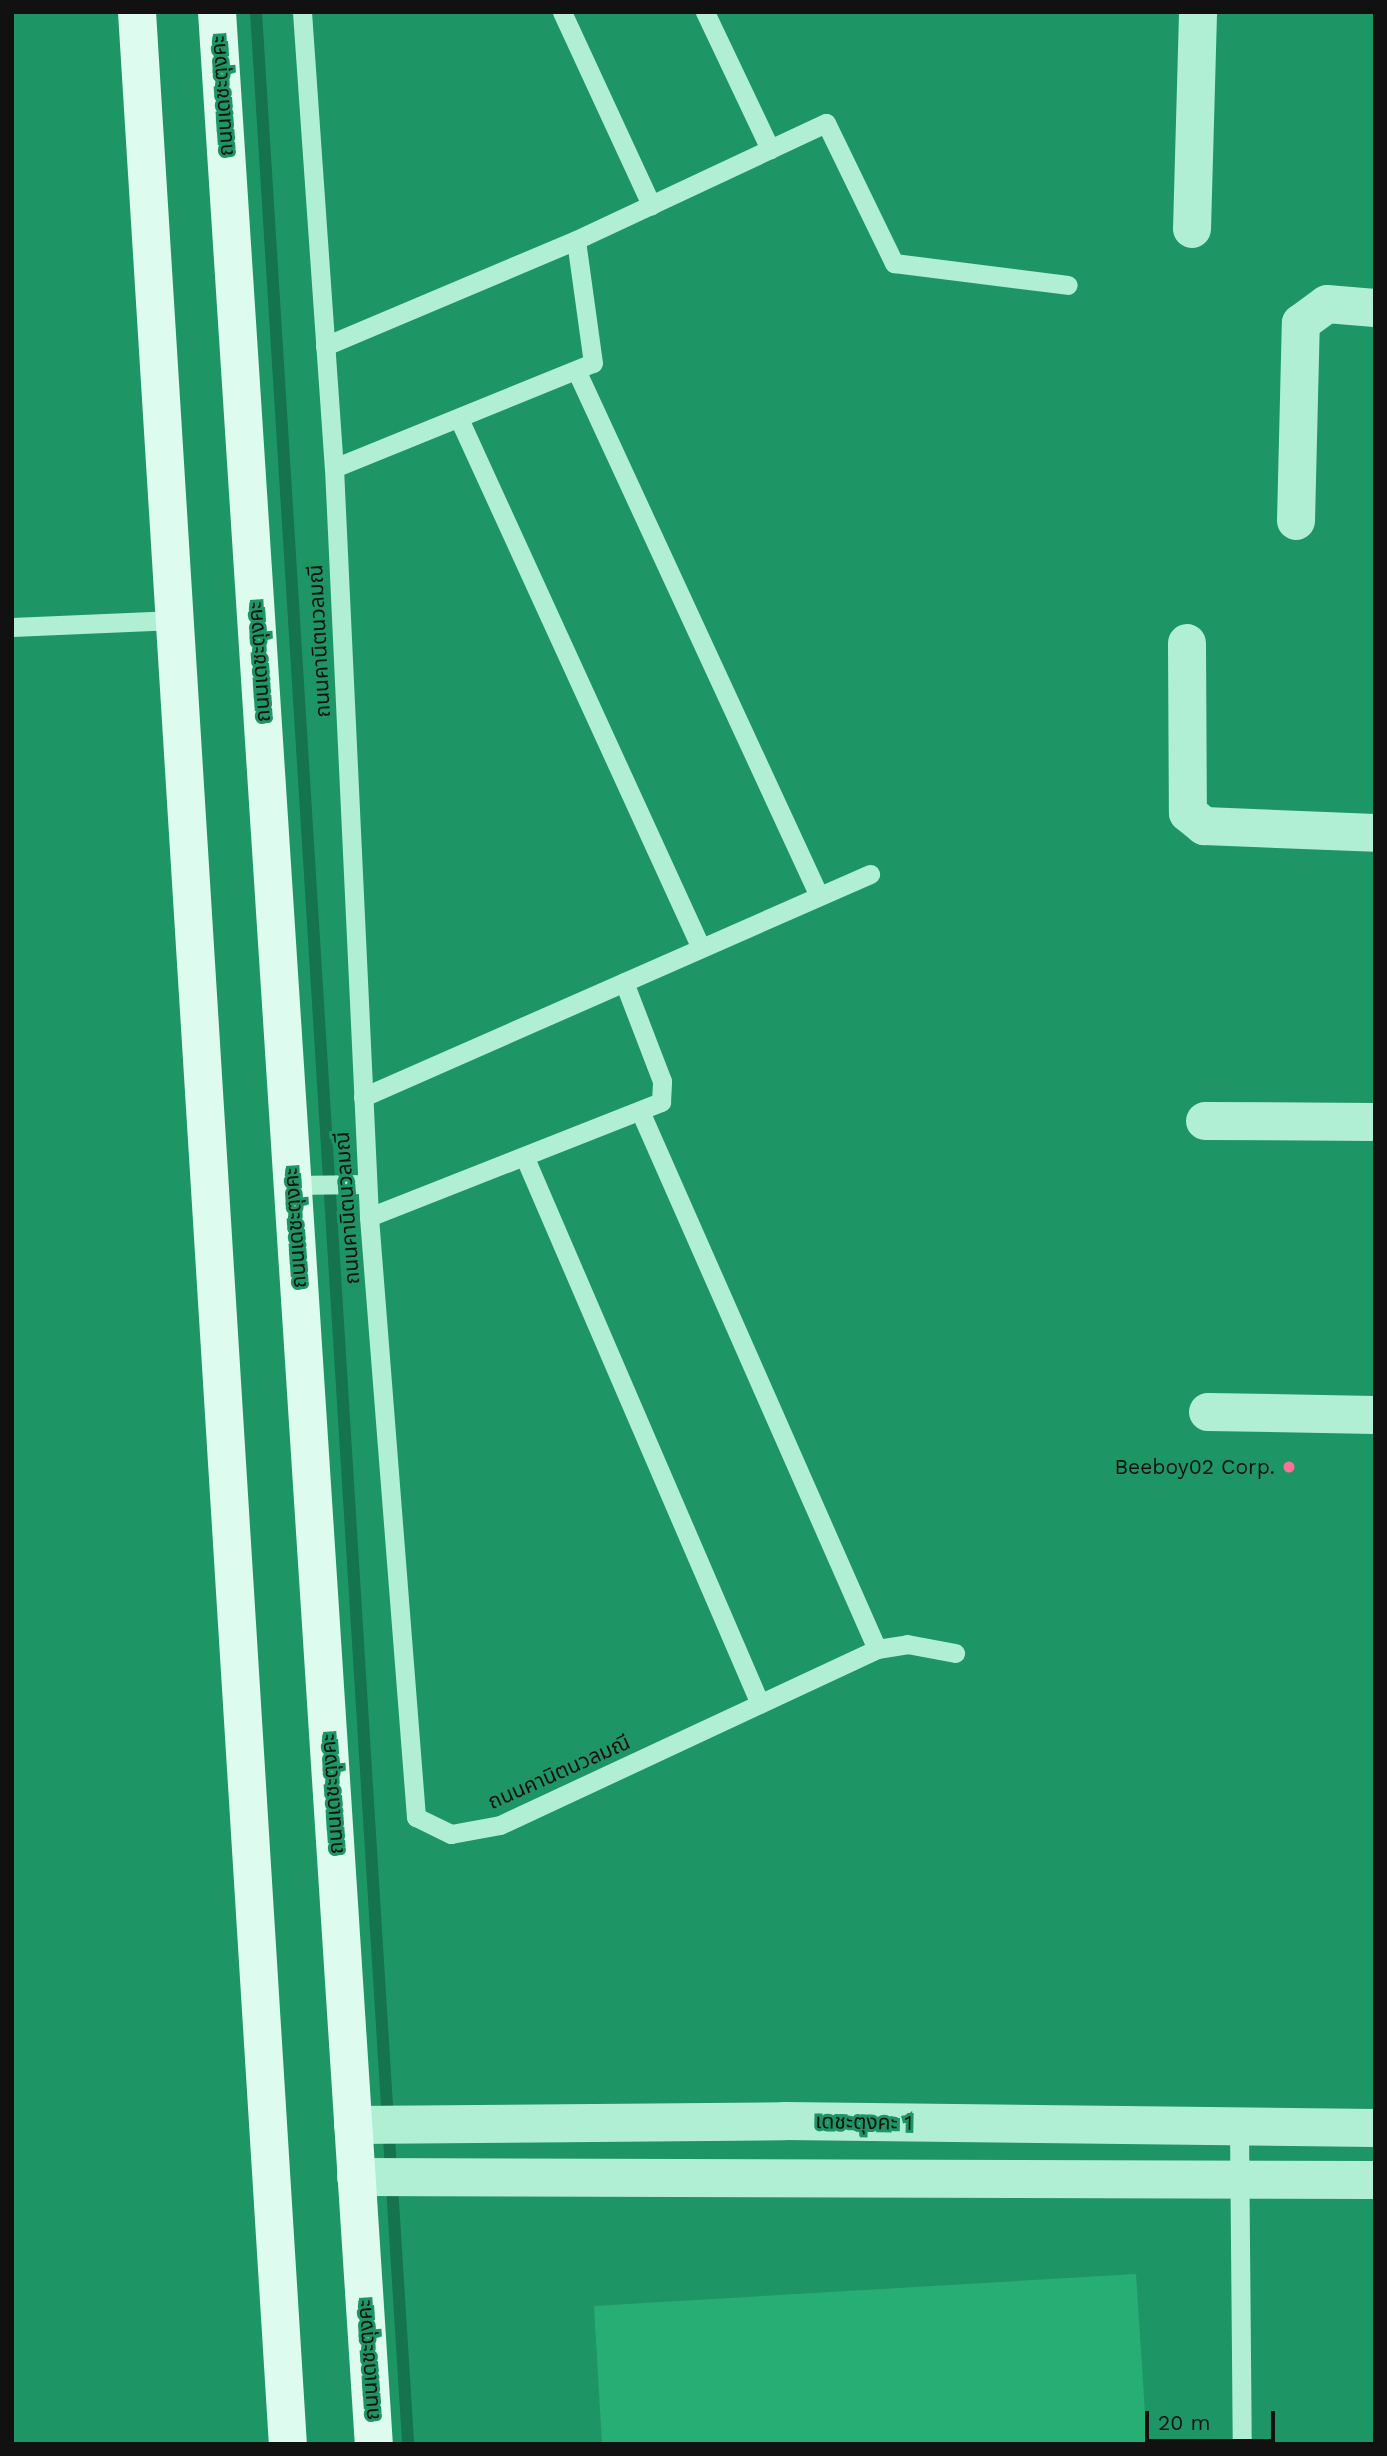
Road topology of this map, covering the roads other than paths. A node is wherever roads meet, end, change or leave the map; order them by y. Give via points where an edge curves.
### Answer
1 (137, 12) edge
2 (217, 12) edge
3 (302, 12) edge
4 (562, 12) edge
5 (705, 12) edge
6 (1198, 12) edge
7 (769, 149) junction
8 (651, 205) junction
9 (1192, 229) dead end
10 (576, 240) junction
11 (1068, 285) dead end
12 (1375, 308) edge
13 (325, 346) junction
14 (577, 372) junction
15 (460, 421) junction
16 (334, 468) junction
17 (1296, 521) dead end
18 (175, 620) junction
19 (12, 627) edge
20 (1187, 643) dead end
21 (1375, 833) edge
22 (870, 874) dead end
23 (819, 896) junction
24 (701, 948) junction
25 (624, 982) junction
26 (363, 1097) junction
27 (640, 1111) junction
28 (1205, 1121) dead end
29 (1375, 1122) edge
30 (525, 1158) junction
31 (358, 1184) junction
32 (300, 1185) junction
33 (369, 1217) junction
34 (1208, 1412) dead end
35 (1375, 1415) edge
36 (877, 1649) junction
37 (955, 1653) dead end
38 (760, 1704) junction
39 (373, 2125) junction
40 (1239, 2127) junction
41 (1375, 2128) edge
42 (378, 2176) junction
43 (1238, 2179) junction
44 (1375, 2180) edge
45 (288, 2444) edge
46 (374, 2444) edge
47 (1242, 2444) edge

1 - 18 street
2 - 32 street, ถนนเดชะตุงคะ
3 - 13 lane, ถนนคานิตนวลมณี
4 - 8 lane
5 - 7 lane
6 - 9 street
7 - 8 lane
7 - 11 lane via 826,123 894,263
8 - 10 lane
10 - 13 lane
10 - 14 lane via 595,354 593,363
12 - 17 street via 1327,304 1301,323
13 - 16 lane, ถนนคานิตนวลมณี
14 - 15 lane
14 - 23 lane
15 - 16 lane
15 - 24 lane
16 - 26 lane, ถนนคานิตนวลมณี
18 - 19 lane
18 - 45 street
20 - 21 street via 1188,813 1204,826
22 - 23 lane
23 - 24 lane
24 - 25 lane
25 - 26 lane
25 - 27 lane via 662,1081 661,1101
26 - 31 lane, ถนนคานิตนวลมณี
27 - 30 lane
27 - 36 lane
28 - 29 street
30 - 33 lane
30 - 38 lane
31 - 32 lane
31 - 33 lane, ถนนคานิตนวลมณี
32 - 39 street, ถนนเดชะตุงคะ
33 - 38 lane, ถนนคานิตนวลมณี via 416,1817 451,1834 500,1825
34 - 35 street
36 - 37 lane, ถนนคานิตนวลมณี via 907,1644
36 - 38 lane, ถนนคานิตนวลมณี
39 - 40 street, เดชะตุงคะ 1
39 - 42 street, ถนนเดชะตุงคะ
40 - 41 street, เดชะตุงคะ 1
40 - 43 lane
42 - 43 street
42 - 46 street, ถนนเดชะตุงคะ
43 - 44 street
43 - 47 lane

